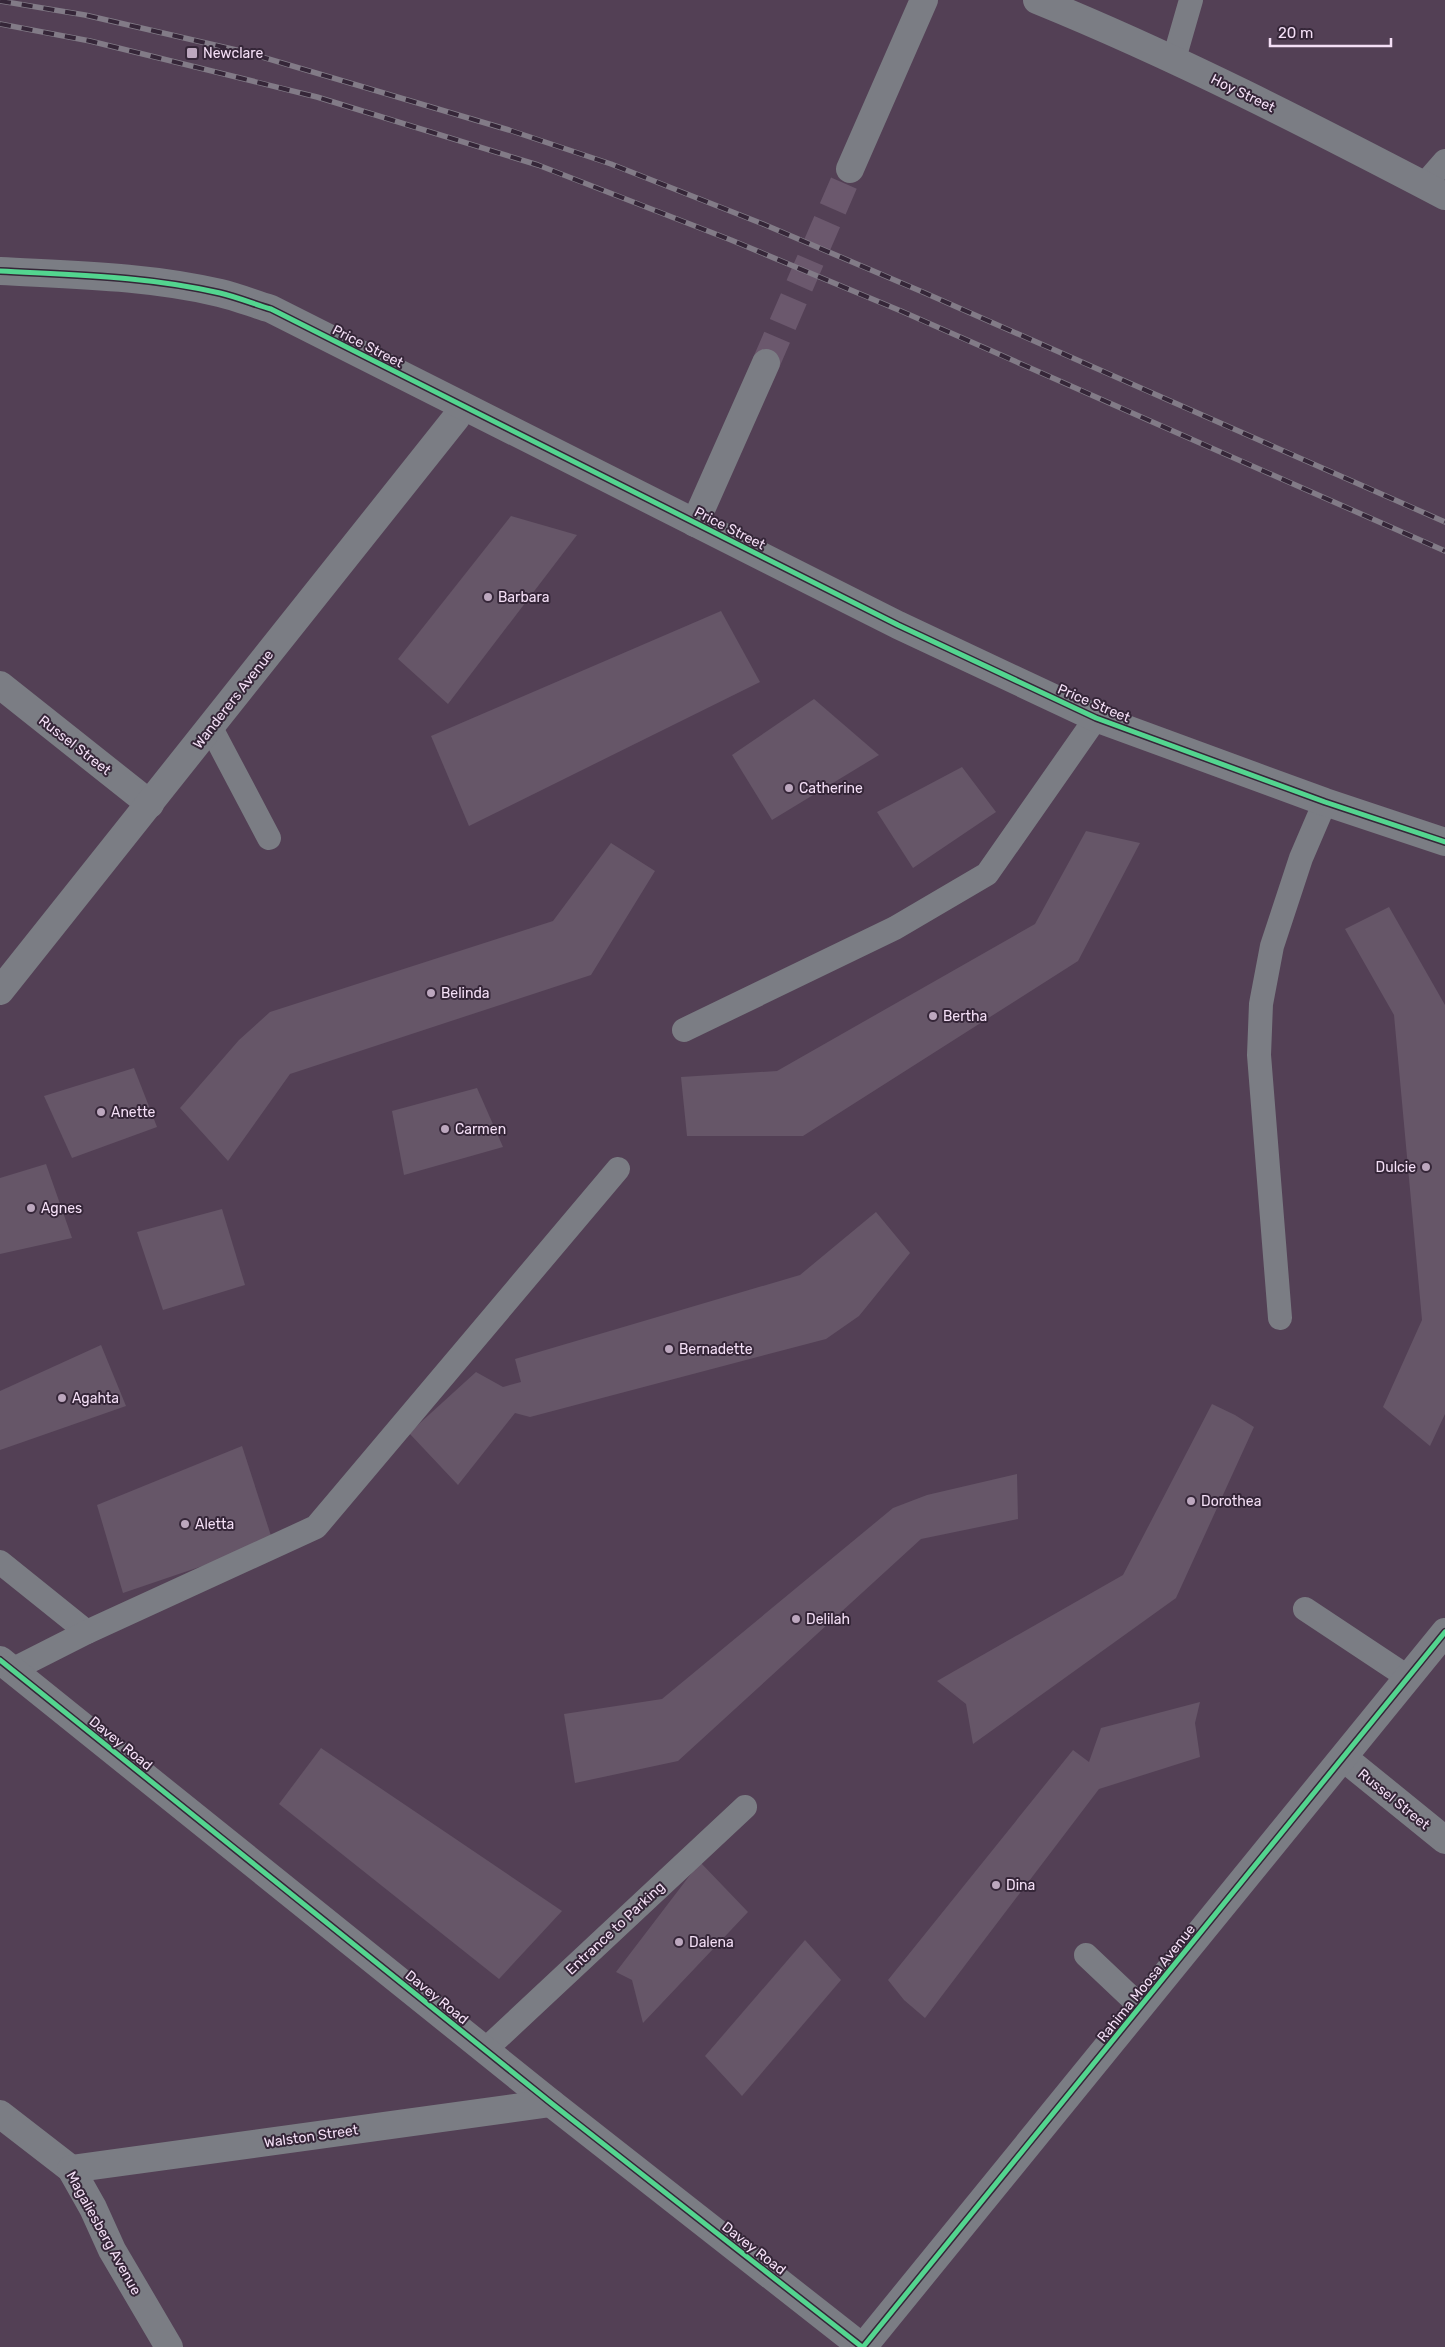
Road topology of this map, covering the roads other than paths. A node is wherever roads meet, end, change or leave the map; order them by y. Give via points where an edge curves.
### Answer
1 (924, 0) edge
2 (1037, 0) edge
3 (1191, 0) edge
4 (1174, 59) junction
5 (1445, 161) edge
6 (850, 170) tunnel mouth
7 (1434, 190) edge
8 (0, 271) edge
9 (766, 363) tunnel mouth
10 (461, 405) junction
11 (695, 523) junction
12 (0, 685) edge
13 (1096, 718) junction
14 (211, 728) junction
15 (1325, 802) junction
16 (150, 804) junction
17 (270, 838) dead end
18 (1445, 842) edge
19 (0, 991) edge
20 (684, 1030) dead end
21 (618, 1169) dead end
22 (1280, 1318) dead end
23 (0, 1562) edge
24 (1305, 1609) dead end
25 (87, 1632) junction
26 (1445, 1632) edge
27 (6, 1665) edge
28 (1409, 1678) junction
29 (1344, 1758) junction
30 (745, 1807) dead end
31 (1445, 1840) edge
32 (1086, 1955) dead end
33 (1141, 2007) junction
34 (485, 2050) junction
35 (551, 2103) junction
36 (0, 2114) edge
37 (71, 2169) junction
38 (169, 2347) edge
39 (863, 2347) edge

1 - 6 street
2 - 4 street, Hoy Street
3 - 4 lane
4 - 7 street, Hoy Street
5 - 7 lane
8 - 10 street, Price Street via 115,277 220,293 271,309
9 - 11 street
10 - 11 street, Price Street
10 - 14 street, Wanderers Avenue via 456,418
11 - 13 street, Price Street via 898,625
12 - 16 street, Russel Street
13 - 15 street, Price Street
13 - 20 lane via 987,874 895,928
14 - 16 street, Wanderers Avenue
14 - 17 lane
15 - 18 street, Price Street
15 - 22 lane via 1300,858 1272,946 1261,1004 1259,1055
16 - 19 street, Wanderers Avenue
21 - 25 lane via 316,1527
23 - 25 lane
24 - 28 lane
25 - 27 lane
26 - 28 street, Rahima Moosa Avenue
27 - 34 street, Davey Road
28 - 29 street, Rahima Moosa Avenue
29 - 31 street, Russel Street
29 - 33 street, Rahima Moosa Avenue
30 - 34 lane, Entrance to Parking
32 - 33 lane
33 - 39 street, Rahima Moosa Avenue
34 - 35 street, Davey Road
35 - 37 street, Walston Street
35 - 39 street, Davey Road
36 - 37 street, Magaliesberg Avenue
37 - 38 street, Magaliesberg Avenue via 94,2208 112,2250

